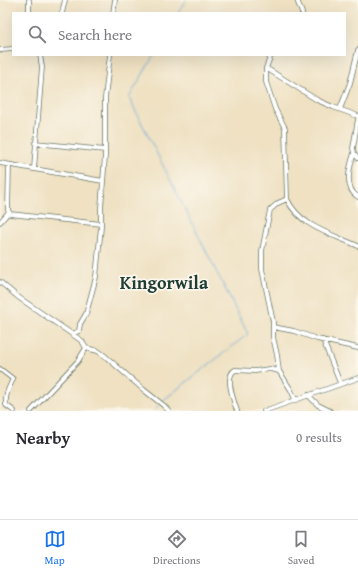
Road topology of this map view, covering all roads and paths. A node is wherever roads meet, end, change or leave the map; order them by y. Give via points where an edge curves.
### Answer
1 (29, 0) edge
2 (65, 0) edge
3 (116, 0) edge
4 (297, 0) edge
5 (29, 12) edge
6 (62, 12) edge
7 (113, 12) edge
8 (302, 12) edge
9 (12, 49) edge
10 (0, 50) edge
11 (358, 50) edge
12 (40, 56) edge
13 (110, 56) edge
14 (271, 56) edge
15 (266, 68) junction
16 (340, 110) junction
17 (358, 117) edge
18 (35, 143) junction
19 (105, 150) junction
20 (354, 153) junction
21 (358, 158) edge
22 (0, 163) edge
23 (10, 165) junction
24 (34, 169) junction
25 (103, 181) junction
26 (358, 196) edge
27 (287, 200) junction
28 (8, 213) junction
29 (0, 222) edge
30 (101, 224) junction
31 (358, 246) edge
32 (0, 282) edge
33 (273, 327) junction
34 (72, 334) junction
35 (324, 340) junction
36 (86, 348) junction
37 (358, 348) edge
38 (0, 369) edge
39 (279, 371) junction
40 (358, 378) edge
41 (340, 383) junction
42 (308, 395) junction
43 (295, 399) junction
44 (14, 411) edge
45 (31, 411) edge
46 (169, 411) edge
47 (238, 411) edge
48 (264, 411) edge
49 (330, 411) edge

1 - 5 street
2 - 6 street
3 - 7 street
4 - 8 street
9 - 10 street
11 - 16 street
12 - 18 street via 42,68
13 - 19 street via 105,98
14 - 15 street
15 - 16 street via 317,100
15 - 27 street via 266,82 274,109 285,128
16 - 17 street
17 - 20 street
18 - 19 street
18 - 24 street
19 - 25 street
20 - 21 street
20 - 26 street via 349,168 349,179 352,192
22 - 23 street
23 - 24 street
23 - 28 street
24 - 25 street
25 - 30 street
27 - 31 street via 302,219 319,230
27 - 33 street via 270,210 262,251 262,269
28 - 29 street
28 - 30 street
30 - 34 street via 92,295 79,331
32 - 34 street
33 - 35 street
33 - 39 street
34 - 36 street via 84,343
35 - 37 street
35 - 41 street
36 - 45 street via 78,361
36 - 46 street via 104,356
38 - 44 street via 13,379 5,399 6,405
39 - 43 street
39 - 47 street via 232,371 231,390
40 - 41 street
41 - 42 street
42 - 43 street
42 - 49 street
43 - 48 street

